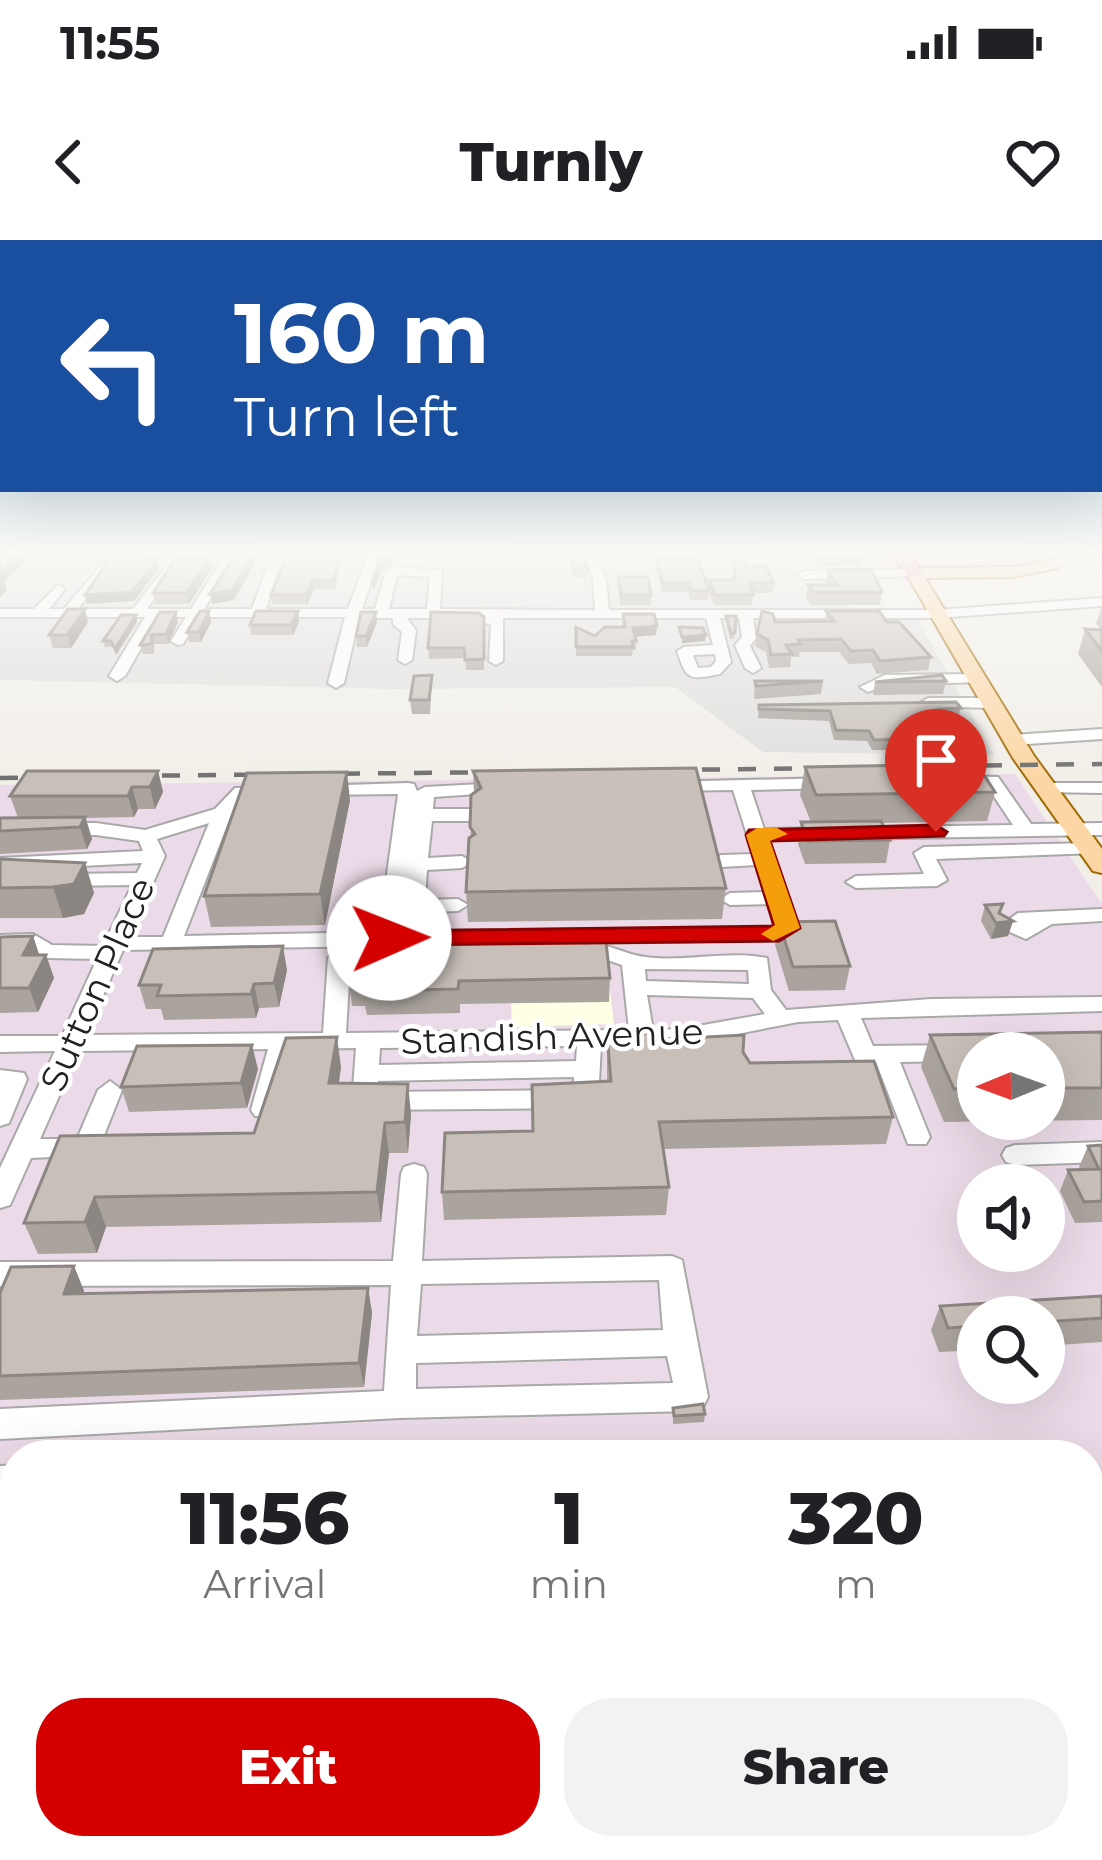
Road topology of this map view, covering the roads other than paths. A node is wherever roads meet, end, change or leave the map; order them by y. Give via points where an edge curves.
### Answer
1 (146, 629) edge
2 (185, 629) edge
3 (349, 629) edge
4 (405, 629) edge
5 (498, 629) edge
6 (594, 629) edge
7 (716, 629) edge
8 (748, 629) edge
9 (946, 629) edge
10 (593, 637) edge
11 (178, 641) dead end
12 (721, 649) dead end
13 (405, 661) dead end
14 (496, 661) dead end
15 (753, 668) dead end
16 (880, 674) edge
17 (117, 676) dead end
18 (975, 676) junction
19 (336, 682) dead end
20 (991, 703) junction
21 (852, 704) edge
22 (898, 704) edge
23 (1102, 734) edge
24 (1014, 740) junction
25 (946, 782) edge
26 (854, 783) edge
27 (740, 784) junction
28 (645, 786) edge
29 (527, 788) edge
30 (1102, 788) edge
31 (1051, 796) junction
32 (1102, 803) edge
33 (222, 813) junction
34 (424, 815) junction
35 (469, 815) edge
36 (0, 828) edge
37 (1026, 830) junction
38 (757, 835) junction
39 (1092, 844) edge
40 (151, 846) junction
41 (765, 859) junction
42 (721, 861) edge
43 (462, 862) edge
44 (0, 864) edge
45 (419, 865) junction
46 (145, 879) junction
47 (0, 881) edge
48 (856, 882) dead end
49 (778, 898) junction
50 (730, 899) edge
51 (458, 905) dead end
52 (404, 907) junction
53 (1102, 915) edge
54 (1045, 919) dead end
55 (389, 938) junction
56 (0, 940) edge
57 (171, 943) junction
58 (114, 948) junction
59 (634, 962) junction
60 (635, 988) junction
61 (760, 992) junction
62 (1102, 1004) edge
63 (846, 1012) junction
64 (780, 1018) junction
65 (642, 1038) junction
66 (590, 1039) junction
67 (334, 1042) junction
68 (368, 1042) junction
69 (282, 1043) junction
70 (0, 1044) edge
71 (71, 1045) junction
72 (957, 1052) edge
73 (874, 1054) junction
74 (836, 1073) edge
75 (110, 1090) dead end
76 (260, 1126) edge
77 (916, 1137) dead end
78 (16, 1145) edge
79 (1102, 1152) edge
80 (1015, 1155) dead end
81 (414, 1174) dead end
82 (0, 1198) edge
83 (407, 1273) junction
84 (0, 1274) edge
85 (680, 1343) junction
86 (400, 1350) junction
87 (400, 1404) junction
88 (0, 1424) edge

1 - 17 street
2 - 11 street
3 - 19 street
4 - 13 street
5 - 14 street
6 - 10 street
7 - 12 street
8 - 15 street via 742,645
9 - 18 main road
16 - 18 street
18 - 20 main road
18 - 21 street via 884,680
20 - 22 street
20 - 24 main road
23 - 24 street
24 - 31 main road
25 - 37 street via 992,781
26 - 27 street
27 - 28 street
27 - 38 street
29 - 34 street via 432,789
30 - 31 street
31 - 32 street
31 - 39 main road
33 - 40 street
33 - 52 street via 241,792 407,788
33 - 57 street
34 - 35 street
34 - 45 street
36 - 40 street via 96,829
37 - 38 street
37 - 39 street
38 - 41 street
39 - 48 street via 924,853 937,880
40 - 44 street
40 - 46 street, Sutton Place
41 - 42 street
41 - 49 street
43 - 45 street
45 - 52 street
46 - 47 street
46 - 58 street, Sutton Place
49 - 50 street
49 - 55 street via 788,928 779,934
51 - 52 street
52 - 55 street
53 - 54 street
55 - 57 street
56 - 58 street via 34,940 47,950
57 - 58 street
58 - 71 street, Sutton Place
59 - 60 street
59 - 61 street via 759,962
59 - 67 street via 602,950 339,958
60 - 61 street
60 - 65 street
61 - 64 street
62 - 63 street, Standish Avenue
63 - 64 street, Standish Avenue
63 - 73 street
64 - 65 street, Standish Avenue
65 - 66 street, Standish Avenue
66 - 68 street, Standish Avenue
66 - 68 street via 585,1099 365,1100
67 - 68 street, Standish Avenue
67 - 69 street, Standish Avenue
69 - 71 street, Standish Avenue
69 - 76 street
70 - 71 street, Standish Avenue
71 - 78 street, Sutton Place
72 - 73 street
73 - 74 street via 856,1072
73 - 77 street
75 - 78 street via 98,1148
78 - 82 street, Sutton Place
79 - 80 street
81 - 83 street
83 - 84 street
83 - 85 street via 672,1268
83 - 86 street
85 - 86 street
85 - 87 street via 692,1397
86 - 87 street
87 - 88 street

